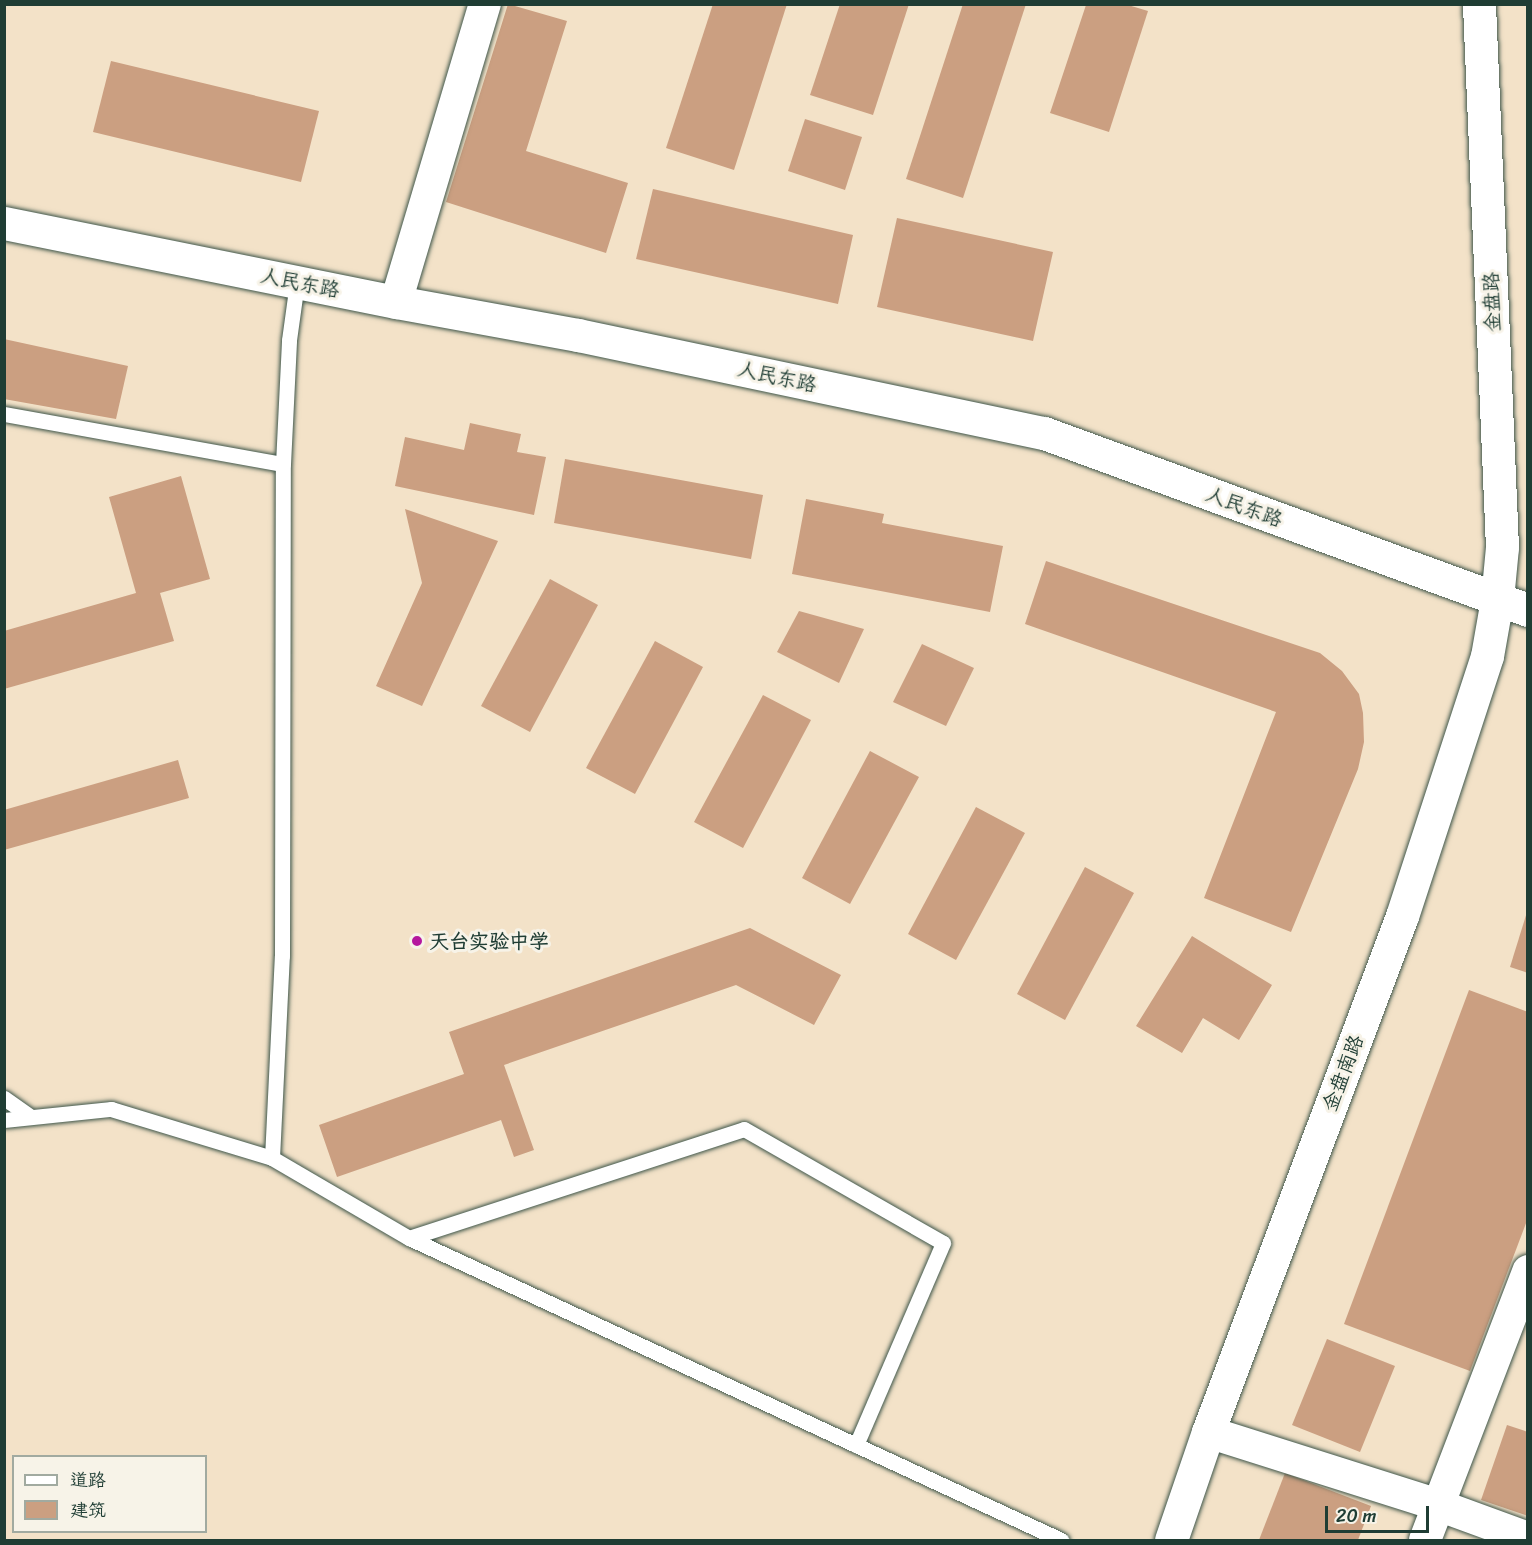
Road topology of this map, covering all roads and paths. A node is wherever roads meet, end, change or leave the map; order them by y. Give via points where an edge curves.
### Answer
1 (485, 4) edge
2 (1479, 4) edge
3 (4, 223) edge
4 (297, 282) junction
5 (396, 302) junction
6 (4, 414) edge
7 (283, 464) junction
8 (1497, 599) junction
9 (1527, 610) edge
10 (4, 1098) edge
11 (30, 1116) junction
12 (4, 1120) edge
13 (272, 1158) junction
14 (409, 1238) junction
15 (1527, 1271) edge
16 (1208, 1432) junction
17 (856, 1445) junction
18 (1438, 1505) junction
19 (1527, 1538) edge
20 (1061, 1540) edge
21 (1171, 1540) edge
22 (1425, 1540) edge

1 - 5 street
2 - 8 main road, 金盘路 via 1502,548
3 - 4 main road, 人民东路
4 - 5 main road, 人民东路
4 - 7 lane via 289,340
5 - 8 main road, 人民东路 via 578,335 1044,433
6 - 7 lane
7 - 13 lane via 282,956
8 - 9 main road, 人民东路
8 - 16 main road, 金盘南路 via 1487,656 1402,916
10 - 11 lane
11 - 12 lane
11 - 13 lane via 111,1109
13 - 14 lane
14 - 17 lane
14 - 17 lane via 744,1129 943,1244
15 - 18 street
16 - 18 street
16 - 21 main road, 金盘南路
17 - 20 lane
18 - 19 street
18 - 22 street

